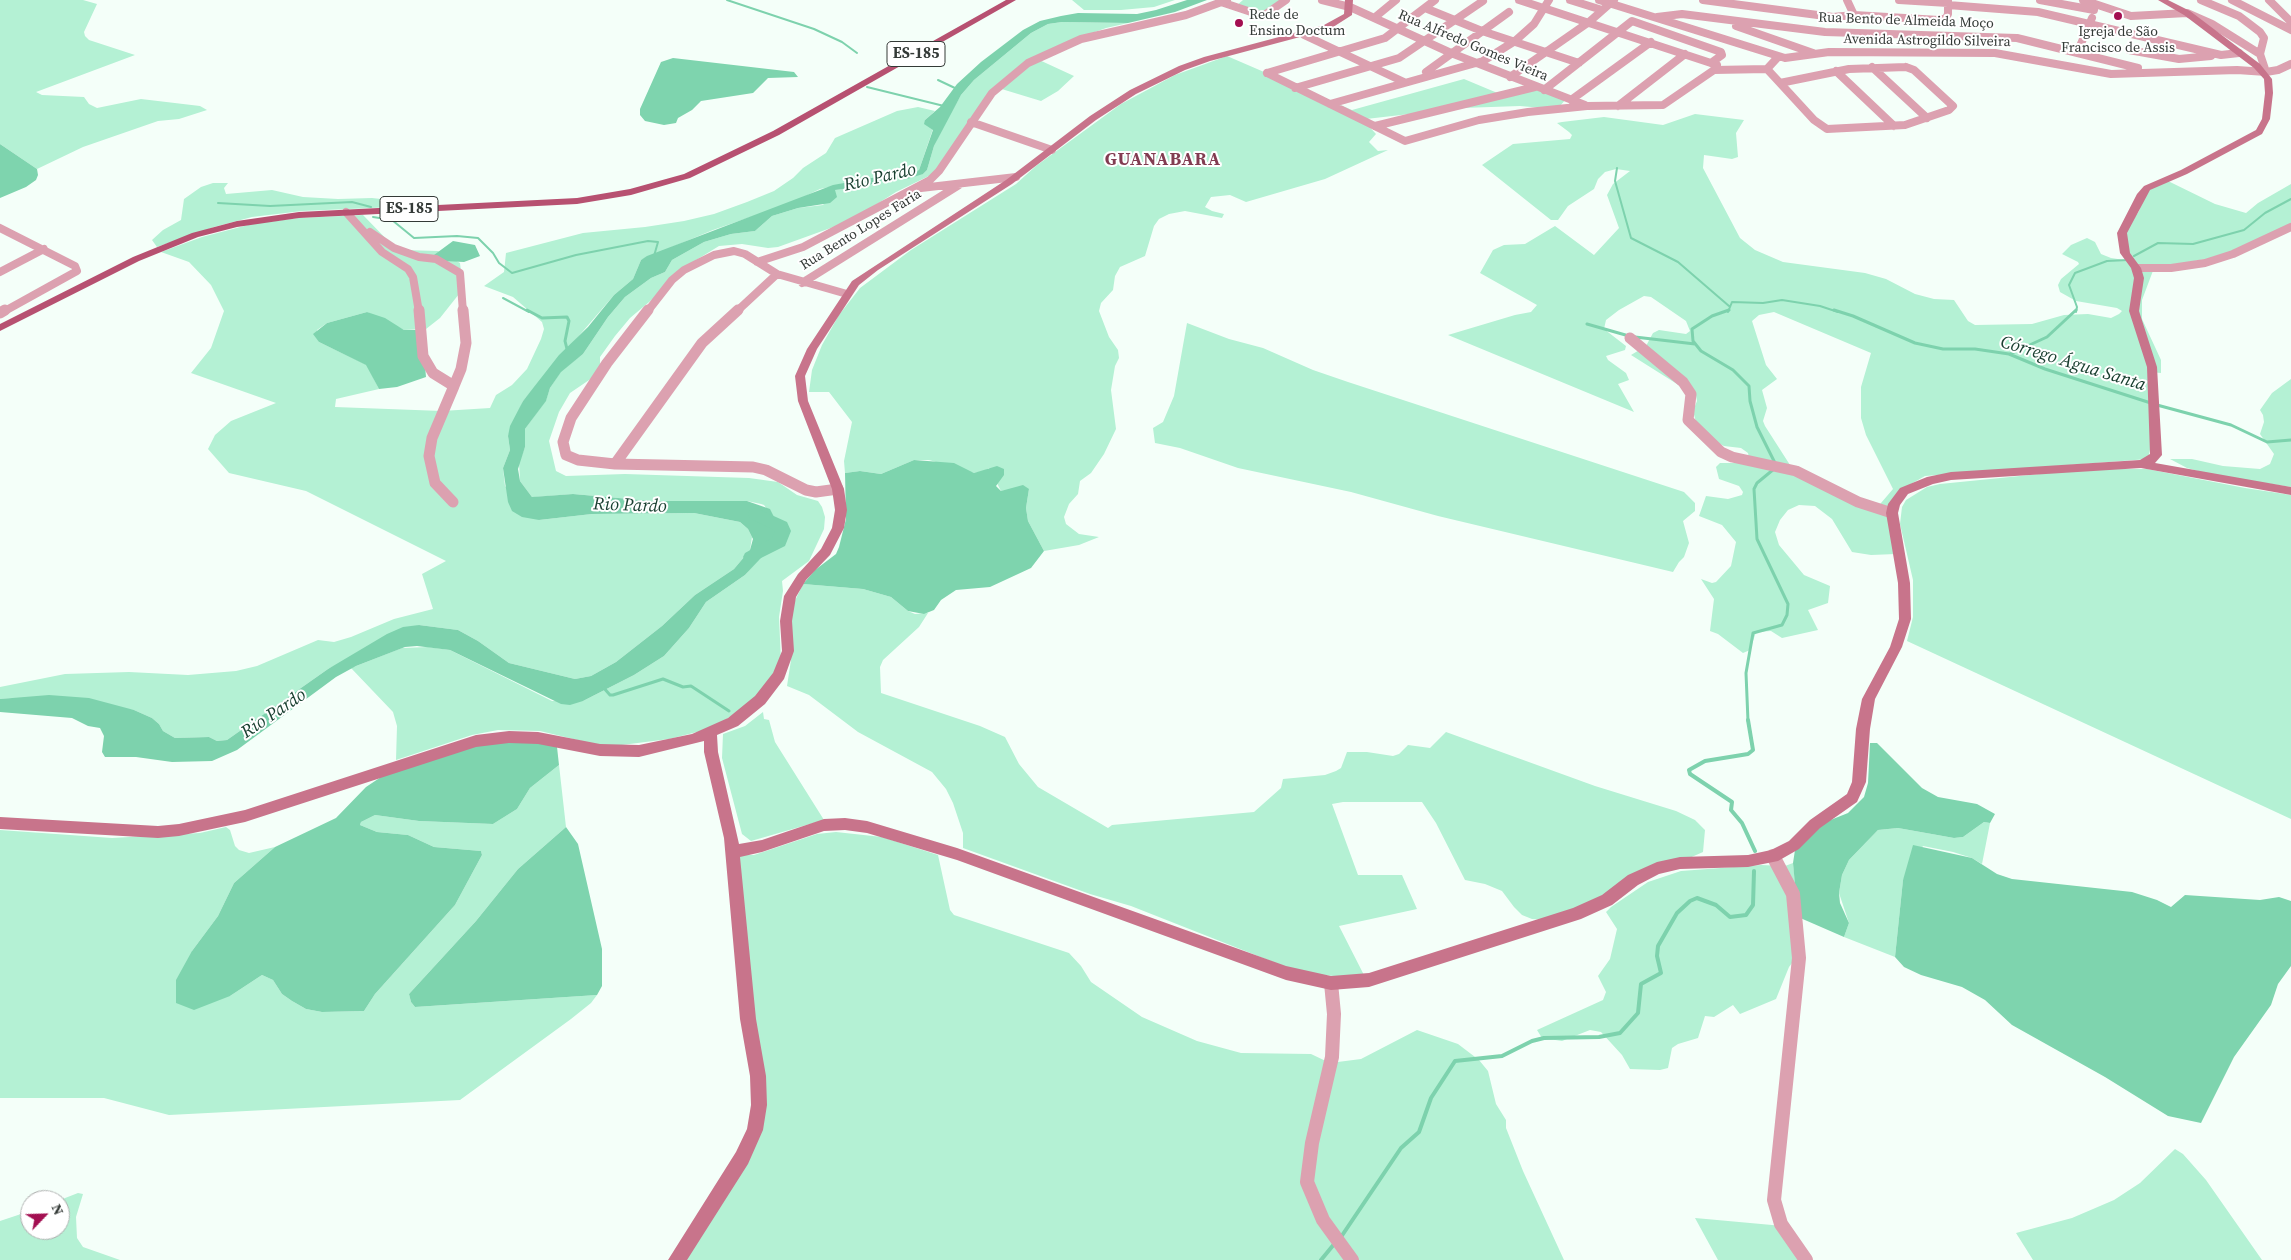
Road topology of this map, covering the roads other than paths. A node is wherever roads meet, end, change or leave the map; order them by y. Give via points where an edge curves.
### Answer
1 (1012, 0) edge
2 (1286, 0) edge
3 (1322, 0) edge
4 (1396, 0) edge
5 (1435, 0) edge
6 (1519, 0) edge
7 (1549, 0) edge
8 (1570, 0) edge
9 (1599, 0) edge
10 (1703, 0) edge
11 (1847, 0) edge
12 (1899, 0) edge
13 (2040, 0) edge
14 (2083, 0) edge
15 (2162, 0) edge
16 (2201, 0) edge
17 (2228, 0) edge
18 (2232, 0) edge
19 (2269, 0) edge
20 (1224, 1) edge
21 (1483, 1) edge
22 (1611, 2) edge
23 (1948, 3) edge
24 (1349, 4) edge
25 (1425, 8) junction
26 (1544, 8) junction
27 (1602, 10) junction
28 (2096, 11) junction
29 (1510, 12) dead end
30 (2188, 13) junction
31 (2119, 14) junction
32 (1854, 15) junction
33 (1706, 16) junction
34 (2131, 16) junction
35 (1374, 18) junction
36 (1656, 18) junction
37 (1456, 20) junction
38 (1589, 22) junction
39 (2291, 22) edge
40 (2088, 24) junction
41 (1398, 30) junction
42 (2291, 30) edge
43 (1482, 31) junction
44 (1618, 31) junction
45 (2260, 32) junction
46 (2129, 33) junction
47 (1304, 35) junction
48 (1690, 40) junction
49 (1515, 41) junction
50 (1425, 42) junction
51 (1651, 42) junction
52 (1342, 52) junction
53 (1547, 52) junction
54 (1681, 52) junction
55 (1451, 53) junction
56 (1814, 53) junction
57 (2077, 53) junction
58 (2239, 53) junction
59 (2221, 54) junction
60 (2260, 54) junction
61 (1778, 57) junction
62 (1476, 63) junction
63 (1579, 63) junction
64 (1711, 63) junction
65 (2291, 64) edge
66 (1374, 67) junction
67 (1872, 67) junction
68 (1725, 69) junction
69 (1767, 69) junction
70 (1836, 71) junction
71 (2154, 72) junction
72 (2265, 72) junction
73 (1510, 77) junction
74 (1413, 79) junction
75 (1404, 82) junction
76 (1779, 83) junction
77 (1535, 87) junction
78 (1295, 88) junction
79 (1544, 90) junction
80 (1571, 100) junction
81 (1330, 104) junction
82 (1587, 106) junction
83 (1618, 106) junction
84 (1927, 118) junction
85 (971, 122) junction
86 (1375, 126) junction
87 (1894, 126) junction
88 (1052, 150) junction
89 (1016, 177) junction
90 (959, 185) junction
91 (914, 189) junction
92 (346, 212) junction
93 (360, 225) junction
94 (2291, 227) edge
95 (0, 228) edge
96 (10, 232) junction
97 (0, 237) edge
98 (44, 249) junction
99 (758, 262) junction
100 (2136, 268) junction
101 (0, 272) edge
102 (777, 274) junction
103 (802, 283) junction
104 (847, 294) junction
105 (0, 313) edge
106 (0, 328) edge
107 (1630, 338) dead end
108 (454, 386) junction
109 (2156, 448) junction
110 (615, 464) junction
111 (2141, 464) junction
112 (2186, 472) junction
113 (838, 489) junction
114 (2291, 491) edge
115 (453, 502) dead end
116 (1892, 513) junction
117 (710, 733) junction
118 (0, 823) edge
119 (733, 852) junction
120 (1773, 856) junction
121 (1331, 983) junction
122 (1348, 1255) edge
123 (677, 1260) edge
124 (1806, 1260) edge

1 - 92 main road, ES-185 via 714,165 680,179 631,192 566,202
2 - 20 street via 1263,16
3 - 24 street, Rua Alfredo Gomes Vieira
4 - 35 street
5 - 25 street
6 - 26 street
7 - 26 street
8 - 27 street
9 - 22 street, Avenida Astrogildo Silveira
10 - 32 street via 1833,17
11 - 32 street
12 - 23 street
13 - 28 street
14 - 31 street
15 - 30 street
16 - 45 street via 2238,16
17 - 45 street via 2249,12
18 - 42 street
19 - 39 street
20 - 85 street via 1186,15 1081,39 1051,52 1019,69 1003,82
21 - 37 street
22 - 27 street
22 - 36 street, Avenida Astrogildo Silveira
23 - 32 street via 1946,18 1939,20
23 - 40 street via 2038,12
24 - 35 street, Rua Alfredo Gomes Vieira
24 - 47 street via 1348,15
25 - 37 street
25 - 41 street
26 - 38 street
26 - 49 street via 1536,22
27 - 38 street
28 - 31 street
28 - 40 street
29 - 43 street
30 - 34 street
30 - 58 street
30 - 60 street via 2220,28
31 - 34 street
33 - 36 street, Rua Bento de Almeida Moço via 1682,14
33 - 56 street
33 - 57 street, Rua Bento de Almeida Moço via 1825,32 2017,38
34 - 46 street
35 - 41 street, Rua Alfredo Gomes Vieira
36 - 61 street, Avenida Astrogildo Silveira
37 - 43 street
37 - 50 street
38 - 44 street
38 - 53 street
40 - 46 street
40 - 57 street
41 - 50 street, Rua Alfredo Gomes Vieira
41 - 52 street via 1385,38
43 - 49 street
43 - 55 street
44 - 48 street via 1634,21
44 - 51 street
44 - 63 street
45 - 60 street via 2264,38
46 - 59 street
46 - 59 street via 2129,53 2179,59
47 - 52 street
47 - 88 street via 1207,59 1155,80 1112,105
48 - 54 street
48 - 64 street via 1721,52 1722,55
49 - 53 street
49 - 62 street
50 - 55 street, Rua Alfredo Gomes Vieira
50 - 66 street via 1403,56
51 - 54 street
51 - 80 street
52 - 66 street
52 - 78 street via 1266,73
53 - 63 street
53 - 73 street
54 - 64 street
54 - 83 street
55 - 62 street, Rua Alfredo Gomes Vieira
55 - 74 street via 1431,70
56 - 61 street, Avenida Astrogildo Silveira
56 - 71 street, Avenida Astrogildo Silveira via 1995,53 2108,73
57 - 71 street, Rua Bento de Almeida Moço
58 - 59 street
58 - 72 street
60 - 72 street
61 - 69 street
62 - 73 street, Rua Alfredo Gomes Vieira
62 - 74 street
63 - 79 street
64 - 68 street
65 - 72 street, Avenida Astrogildo Silveira
66 - 75 street
66 - 78 street
67 - 70 street
67 - 84 street
67 - 84 street via 1914,70 1953,106
68 - 69 street
68 - 83 street via 1709,72 1662,105
69 - 76 street
70 - 76 street
70 - 87 street
71 - 72 street, Avenida Astrogildo Silveira
72 - 100 street via 2269,93 2266,119 2259,132 2147,188 2142,194 2122,233 2125,252
73 - 77 street, Rua Alfredo Gomes Vieira
74 - 75 street
75 - 81 street
76 - 87 street via 1823,128
77 - 79 street, Rua Alfredo Gomes Vieira
77 - 86 street
78 - 81 street
79 - 80 street, Rua Alfredo Gomes Vieira
80 - 82 street, Rua Alfredo Gomes Vieira
81 - 86 street
82 - 83 street
82 - 86 street via 1478,120 1405,141
84 - 87 street
85 - 88 street
85 - 91 street via 939,171
88 - 89 street
89 - 90 street
89 - 104 street via 875,268 855,283
90 - 91 street
90 - 103 street, Rua Bento Lopes Faria
91 - 99 street via 802,247
92 - 93 street
92 - 106 main road, ES-185 via 268,218 195,235 136,259
93 - 108 street via 382,252 408,269 414,277 423,356 433,373
93 - 108 street via 394,248 441,261 460,273 467,331 465,352
94 - 100 street via 2233,254 2205,263
95 - 96 street
96 - 97 street
96 - 98 street
98 - 101 street
98 - 105 street via 75,266 76,272
99 - 102 street
99 - 110 street via 740,252 721,252 679,274 606,363 571,418 563,451 571,458
100 - 109 street via 2140,283 2134,311 2151,360
102 - 103 street
102 - 110 street via 702,343
103 - 104 street
104 - 113 street via 809,353 800,376 803,401
107 - 116 street via 1683,382 1690,394 1688,420 1721,452 1796,470 1858,502
108 - 115 street via 432,438 429,456 435,483
109 - 111 street via 2155,457
109 - 112 street via 2164,459
110 - 113 street via 746,466 766,470 806,490
111 - 112 street
111 - 116 street via 1951,476 1904,491 1894,504
112 - 114 street
113 - 117 street via 840,519 835,537 790,596 786,621 788,652 779,675 743,715
116 - 120 street via 1906,611 1896,647 1869,700 1857,791 1794,845
117 - 118 street via 652,749 626,752 538,738 476,741 245,816 179,830 158,832
117 - 119 street via 711,752
119 - 121 street via 824,825 845,824 879,829 1146,921 1268,968
119 - 123 street via 748,1018 758,1076 757,1119 749,1144 731,1179
120 - 121 street via 1668,865 1640,876 1607,900 1576,914 1388,975
120 - 124 street via 1793,894 1799,958 1774,1200 1781,1224
121 - 122 street via 1334,1014 1332,1057 1312,1142 1307,1182 1331,1234

